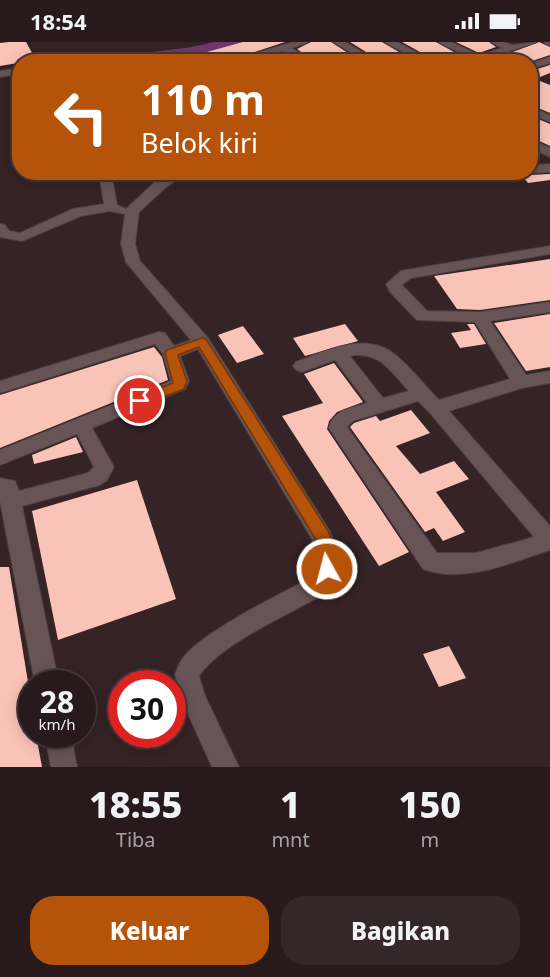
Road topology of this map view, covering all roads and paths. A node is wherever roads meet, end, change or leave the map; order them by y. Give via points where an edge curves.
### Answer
1 (304, 42) edge
2 (338, 42) edge
3 (389, 42) edge
4 (443, 42) edge
5 (496, 42) edge
6 (532, 42) edge
7 (283, 47) junction
8 (511, 48) junction
9 (259, 54) edge
10 (295, 54) edge
11 (360, 54) edge
12 (414, 54) edge
13 (469, 54) edge
14 (499, 54) edge
15 (106, 180) edge
16 (168, 180) edge
17 (111, 207) junction
18 (132, 211) junction
19 (0, 228) edge
20 (550, 250) edge
21 (550, 307) edge
22 (480, 317) junction
23 (202, 342) junction
24 (171, 353) junction
25 (339, 354) junction
26 (302, 366) dead end
27 (550, 377) edge
28 (521, 382) junction
29 (0, 387) edge
30 (422, 393) junction
31 (378, 405) junction
32 (436, 408) junction
33 (81, 425) junction
34 (0, 458) edge
35 (5, 493) edge
36 (550, 541) edge
37 (44, 670) edge
38 (60, 748) edge
39 (64, 767) edge
40 (226, 767) edge

1 - 7 street
2 - 11 street
3 - 12 street
4 - 13 street
5 - 8 street
6 - 8 street
7 - 9 street
7 - 10 street
8 - 14 street
15 - 17 street
16 - 18 street
17 - 18 street
17 - 19 street via 78,212 22,237 4,234
18 - 23 street via 128,244 134,262
20 - 22 street via 406,274 394,284 423,316
21 - 22 street
22 - 28 street
23 - 24 street
23 - 40 street via 329,553 327,569 317,586 206,650 190,665 187,681
24 - 29 street via 159,337
24 - 33 street via 179,386
25 - 26 street
25 - 30 street via 375,349
25 - 31 street
27 - 28 street
28 - 32 street
30 - 31 street
30 - 32 street
31 - 36 street via 347,416 338,428 431,562 451,566 477,563
32 - 36 street
33 - 34 street
33 - 35 street via 104,467 100,475
35 - 37 street
38 - 39 street

